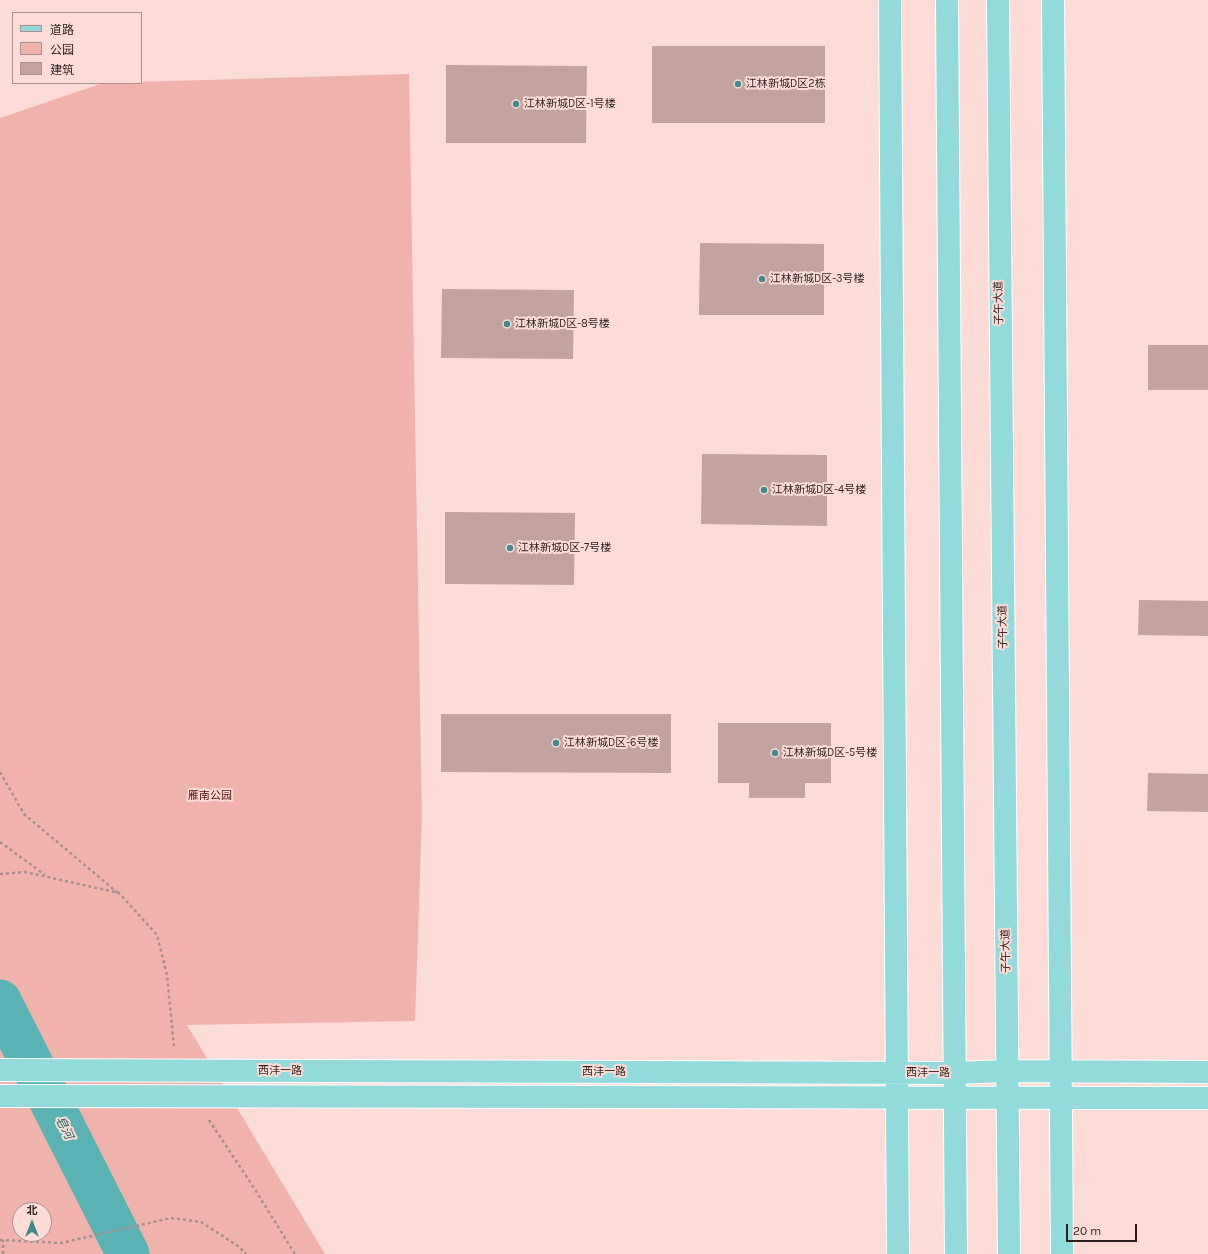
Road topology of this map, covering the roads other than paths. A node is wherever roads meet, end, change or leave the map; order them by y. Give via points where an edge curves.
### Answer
1 (890, 0) edge
2 (947, 0) edge
3 (998, 0) edge
4 (1053, 0) edge
5 (0, 1070) edge
6 (1007, 1071) junction
7 (1061, 1071) junction
8 (1208, 1072) edge
9 (897, 1073) junction
10 (956, 1073) junction
11 (0, 1096) edge
12 (898, 1098) junction
13 (955, 1098) junction
14 (1008, 1098) junction
15 (1062, 1098) junction
16 (1208, 1098) edge
17 (898, 1254) edge
18 (956, 1254) edge
19 (1009, 1254) edge
20 (1062, 1254) edge

1 - 9 main road
2 - 10 main road
3 - 6 main road, 子午大道
4 - 7 main road
5 - 9 main road, 西沣一路
6 - 7 main road, 西沣一路
6 - 10 main road, 西沣一路
6 - 14 main road, 子午大道
7 - 8 main road, 西沣一路
7 - 15 main road
9 - 10 main road, 西沣一路
9 - 12 main road
10 - 13 main road
11 - 12 main road
12 - 13 main road
12 - 17 main road
13 - 14 main road
13 - 18 main road
14 - 15 main road
14 - 19 main road, 子午大道
15 - 16 main road
15 - 20 main road

